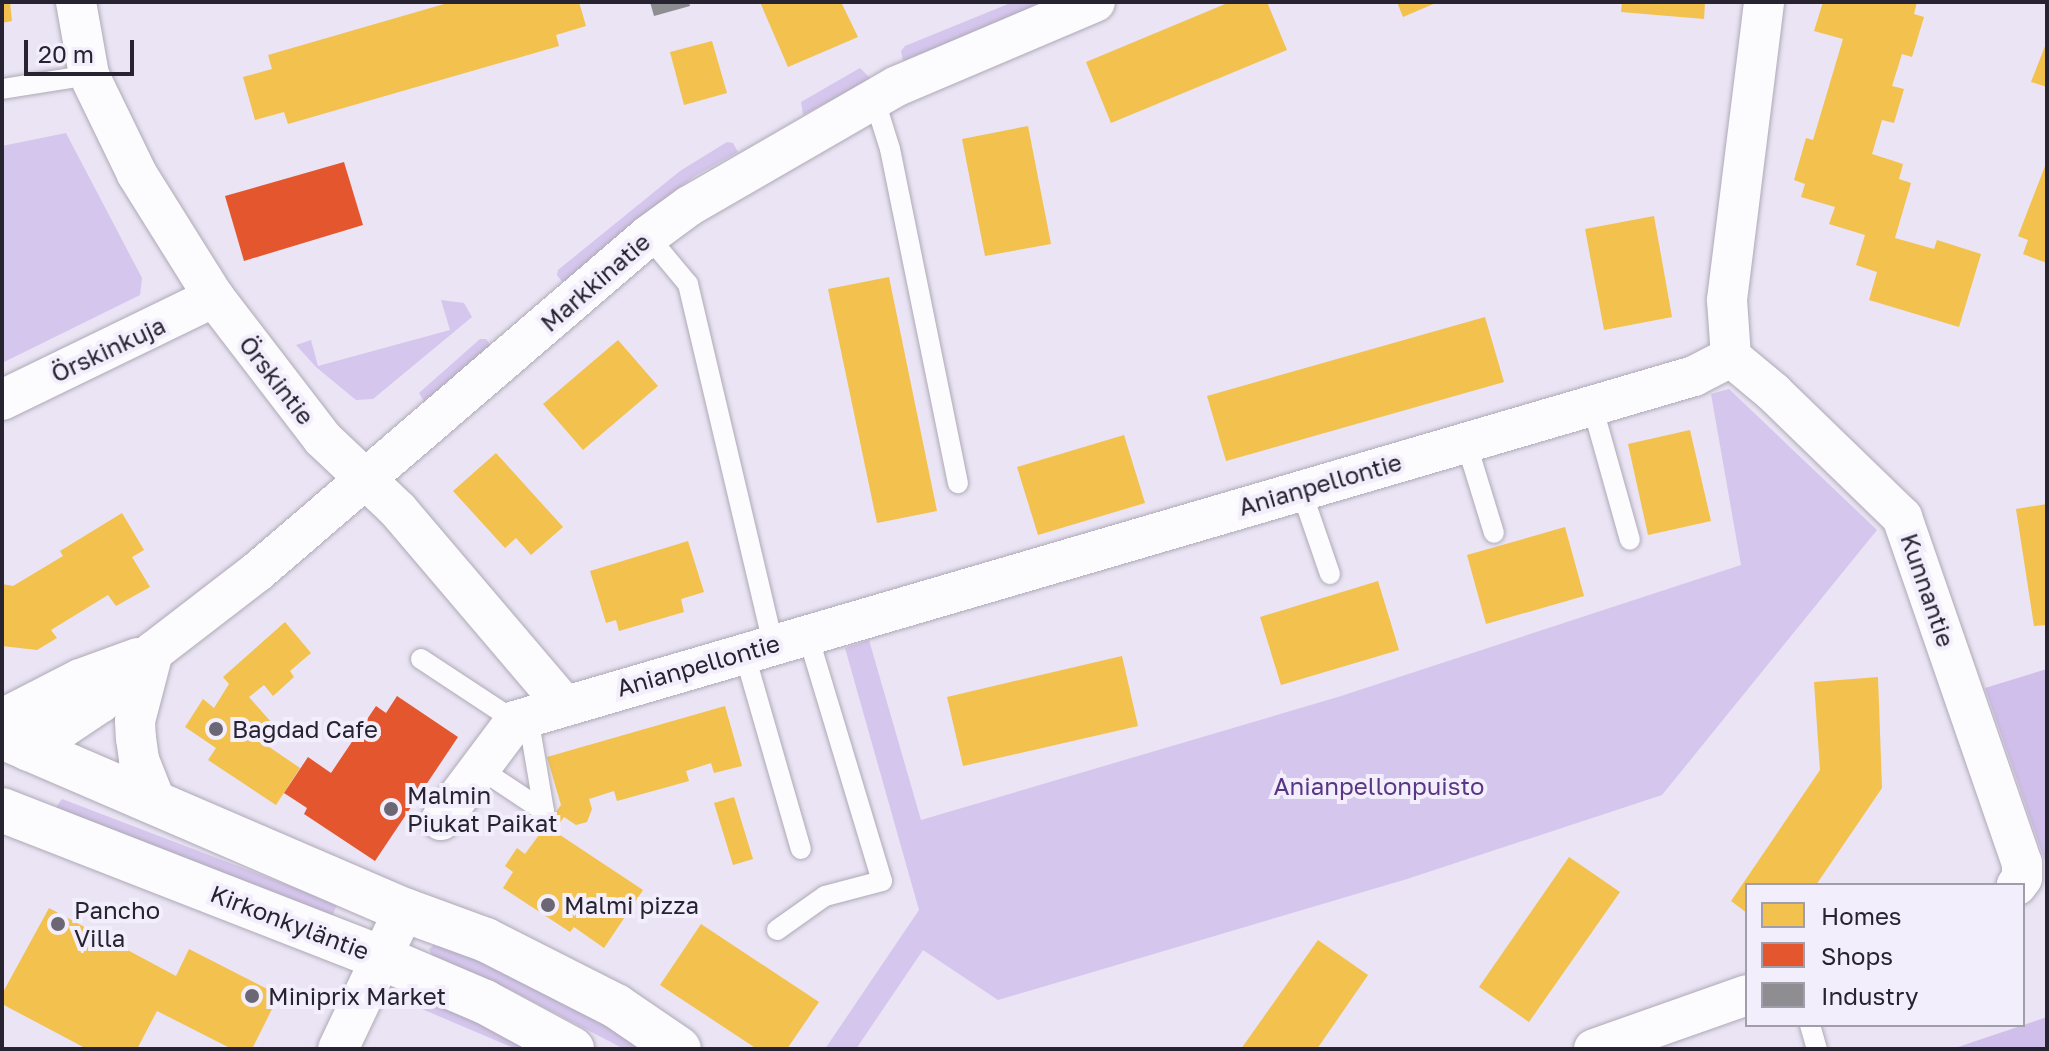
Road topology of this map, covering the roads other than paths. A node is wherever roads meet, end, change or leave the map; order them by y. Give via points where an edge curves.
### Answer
1 (76, 2) edge
2 (1095, 2) edge
3 (1764, 2) edge
4 (89, 75) junction
5 (2, 89) edge
6 (874, 98) junction
7 (648, 236) junction
8 (214, 297) junction
9 (1731, 357) junction
10 (2, 400) edge
11 (1592, 405) junction
12 (1466, 442) junction
13 (367, 480) junction
14 (958, 483) dead end
15 (1301, 490) junction
16 (1494, 533) dead end
17 (1630, 540) dead end
18 (1330, 574) dead end
19 (775, 643) junction
20 (153, 652) junction
21 (421, 659) dead end
22 (535, 714) junction
23 (11, 735) edge
24 (479, 768) junction
25 (157, 805) junction
26 (2, 810) edge
27 (441, 820) dead end
28 (801, 849) dead end
29 (2018, 883) edge
30 (404, 910) junction
31 (777, 930) dead end
32 (382, 958) junction
33 (1745, 996) edge
34 (1811, 1027) edge
35 (338, 1049) edge
36 (572, 1049) edge
37 (679, 1049) edge
38 (1594, 1049) edge
39 (1817, 1049) edge

1 - 4 street, Örskintie
2 - 6 street, Markkinatie
3 - 9 street via 1727,300
4 - 5 lane
4 - 8 street, Örskintie via 137,174
6 - 7 street, Markkinatie via 724,183
6 - 14 lane via 890,149
7 - 13 street, Markkinatie
7 - 19 lane via 688,284
8 - 10 street, Örskinkuja
8 - 13 street, Örskintie via 299,411
9 - 11 street, Anianpellontie via 1694,376
9 - 29 street, Kunnantie via 1902,517 2022,863
11 - 12 street, Anianpellontie
11 - 17 lane
12 - 15 street, Anianpellontie
12 - 16 lane
13 - 20 street, Markkinatie
13 - 22 street, Örskintie via 398,510
15 - 18 lane
15 - 19 street, Anianpellontie
19 - 22 street, Anianpellontie
19 - 28 lane
19 - 31 lane via 882,881 825,896
20 - 23 street, Markkinatie via 100,703
20 - 25 street via 135,721 139,760
21 - 22 lane
22 - 24 street
22 - 24 lane via 544,811
23 - 25 main road
24 - 27 street
25 - 30 main road
26 - 32 main road, Kirkonkyläntie
30 - 32 street
30 - 37 main road via 486,940 616,1006
32 - 35 street
32 - 36 main road, Kirkonkyläntie via 485,1002
33 - 38 street
34 - 39 lane

